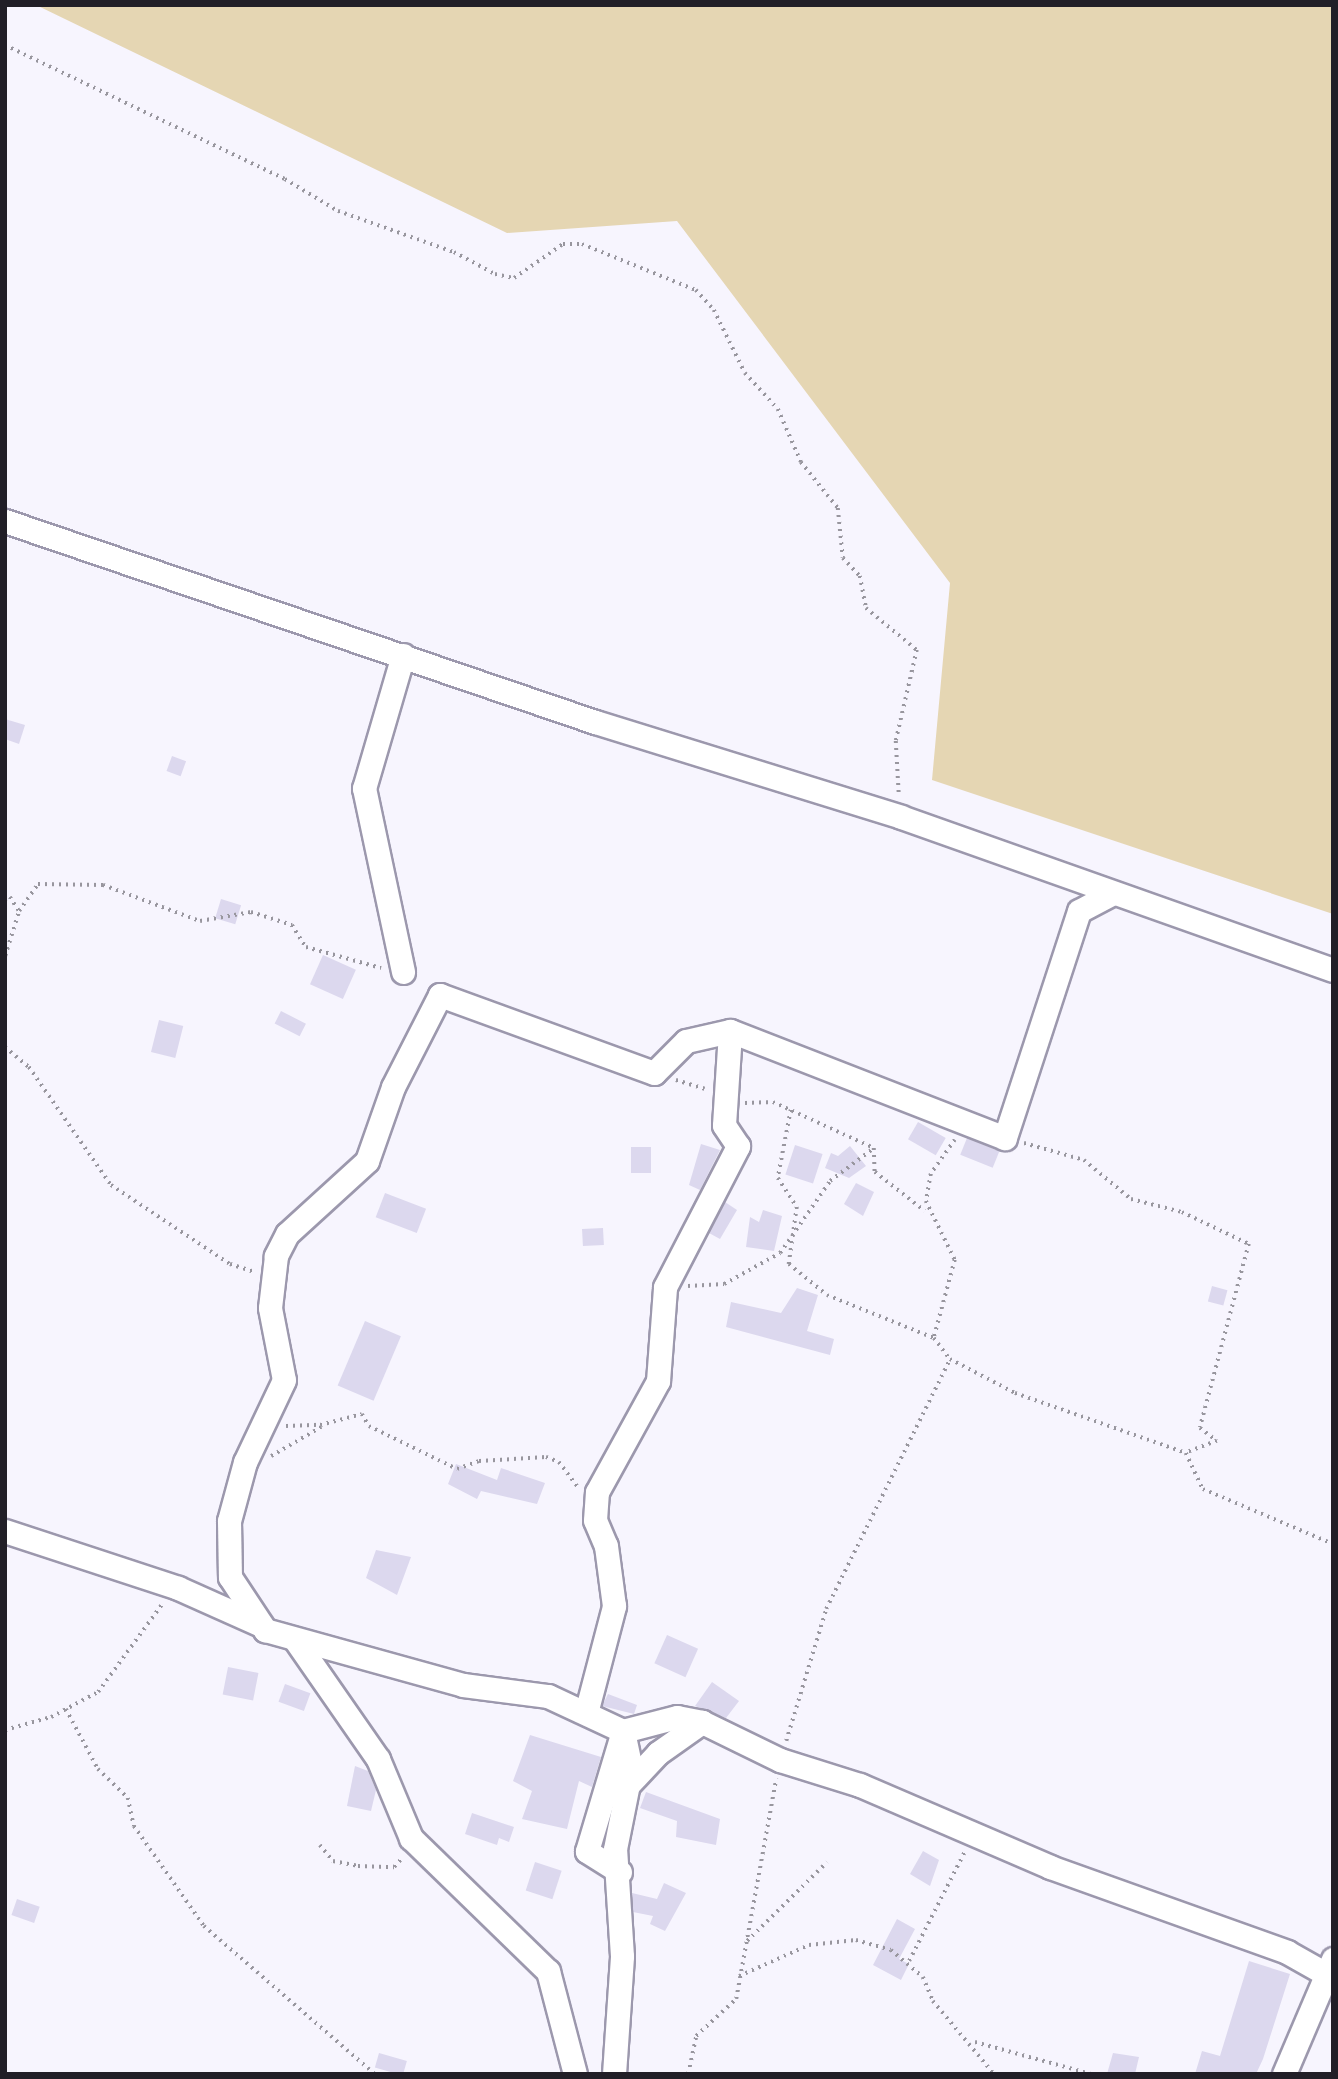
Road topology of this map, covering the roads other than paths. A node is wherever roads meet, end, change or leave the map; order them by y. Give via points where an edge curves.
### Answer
1 (5, 521) edge
2 (403, 655) junction
3 (1111, 894) junction
4 (1333, 970) edge
5 (403, 972) road end
6 (730, 1031) junction
7 (5, 1531) edge
8 (262, 1626) junction
9 (296, 1641) junction
10 (586, 1713) junction
11 (702, 1722) junction
12 (622, 1731) junction
13 (629, 1784) junction
14 (620, 1872) junction
15 (1331, 1971) edge
16 (575, 2074) edge
17 (614, 2074) edge
18 (1284, 2074) edge

1 - 2 street
2 - 3 street via 901,817
2 - 5 street via 364,788 393,899
3 - 4 street
3 - 6 street via 1079,911 1005,1138
6 - 8 street via 686,1041 654,1073 440,995 393,1087 367,1161 287,1234 271,1275 284,1380 260,1421 245,1462 226,1551 230,1577
6 - 10 street via 724,1125 738,1146 665,1287 658,1381 604,1469 594,1520 606,1546 614,1606
7 - 8 street via 178,1588
8 - 9 street
9 - 10 street via 463,1685 531,1691
9 - 16 street via 378,1759 401,1824 542,1961
10 - 12 street
11 - 12 street via 683,1717
11 - 13 street via 658,1752
11 - 15 street via 780,1760 860,1784 1050,1867
12 - 13 street
12 - 14 street via 587,1851
13 - 14 street via 615,1849
14 - 17 street via 614,1880 622,1956
15 - 18 street

